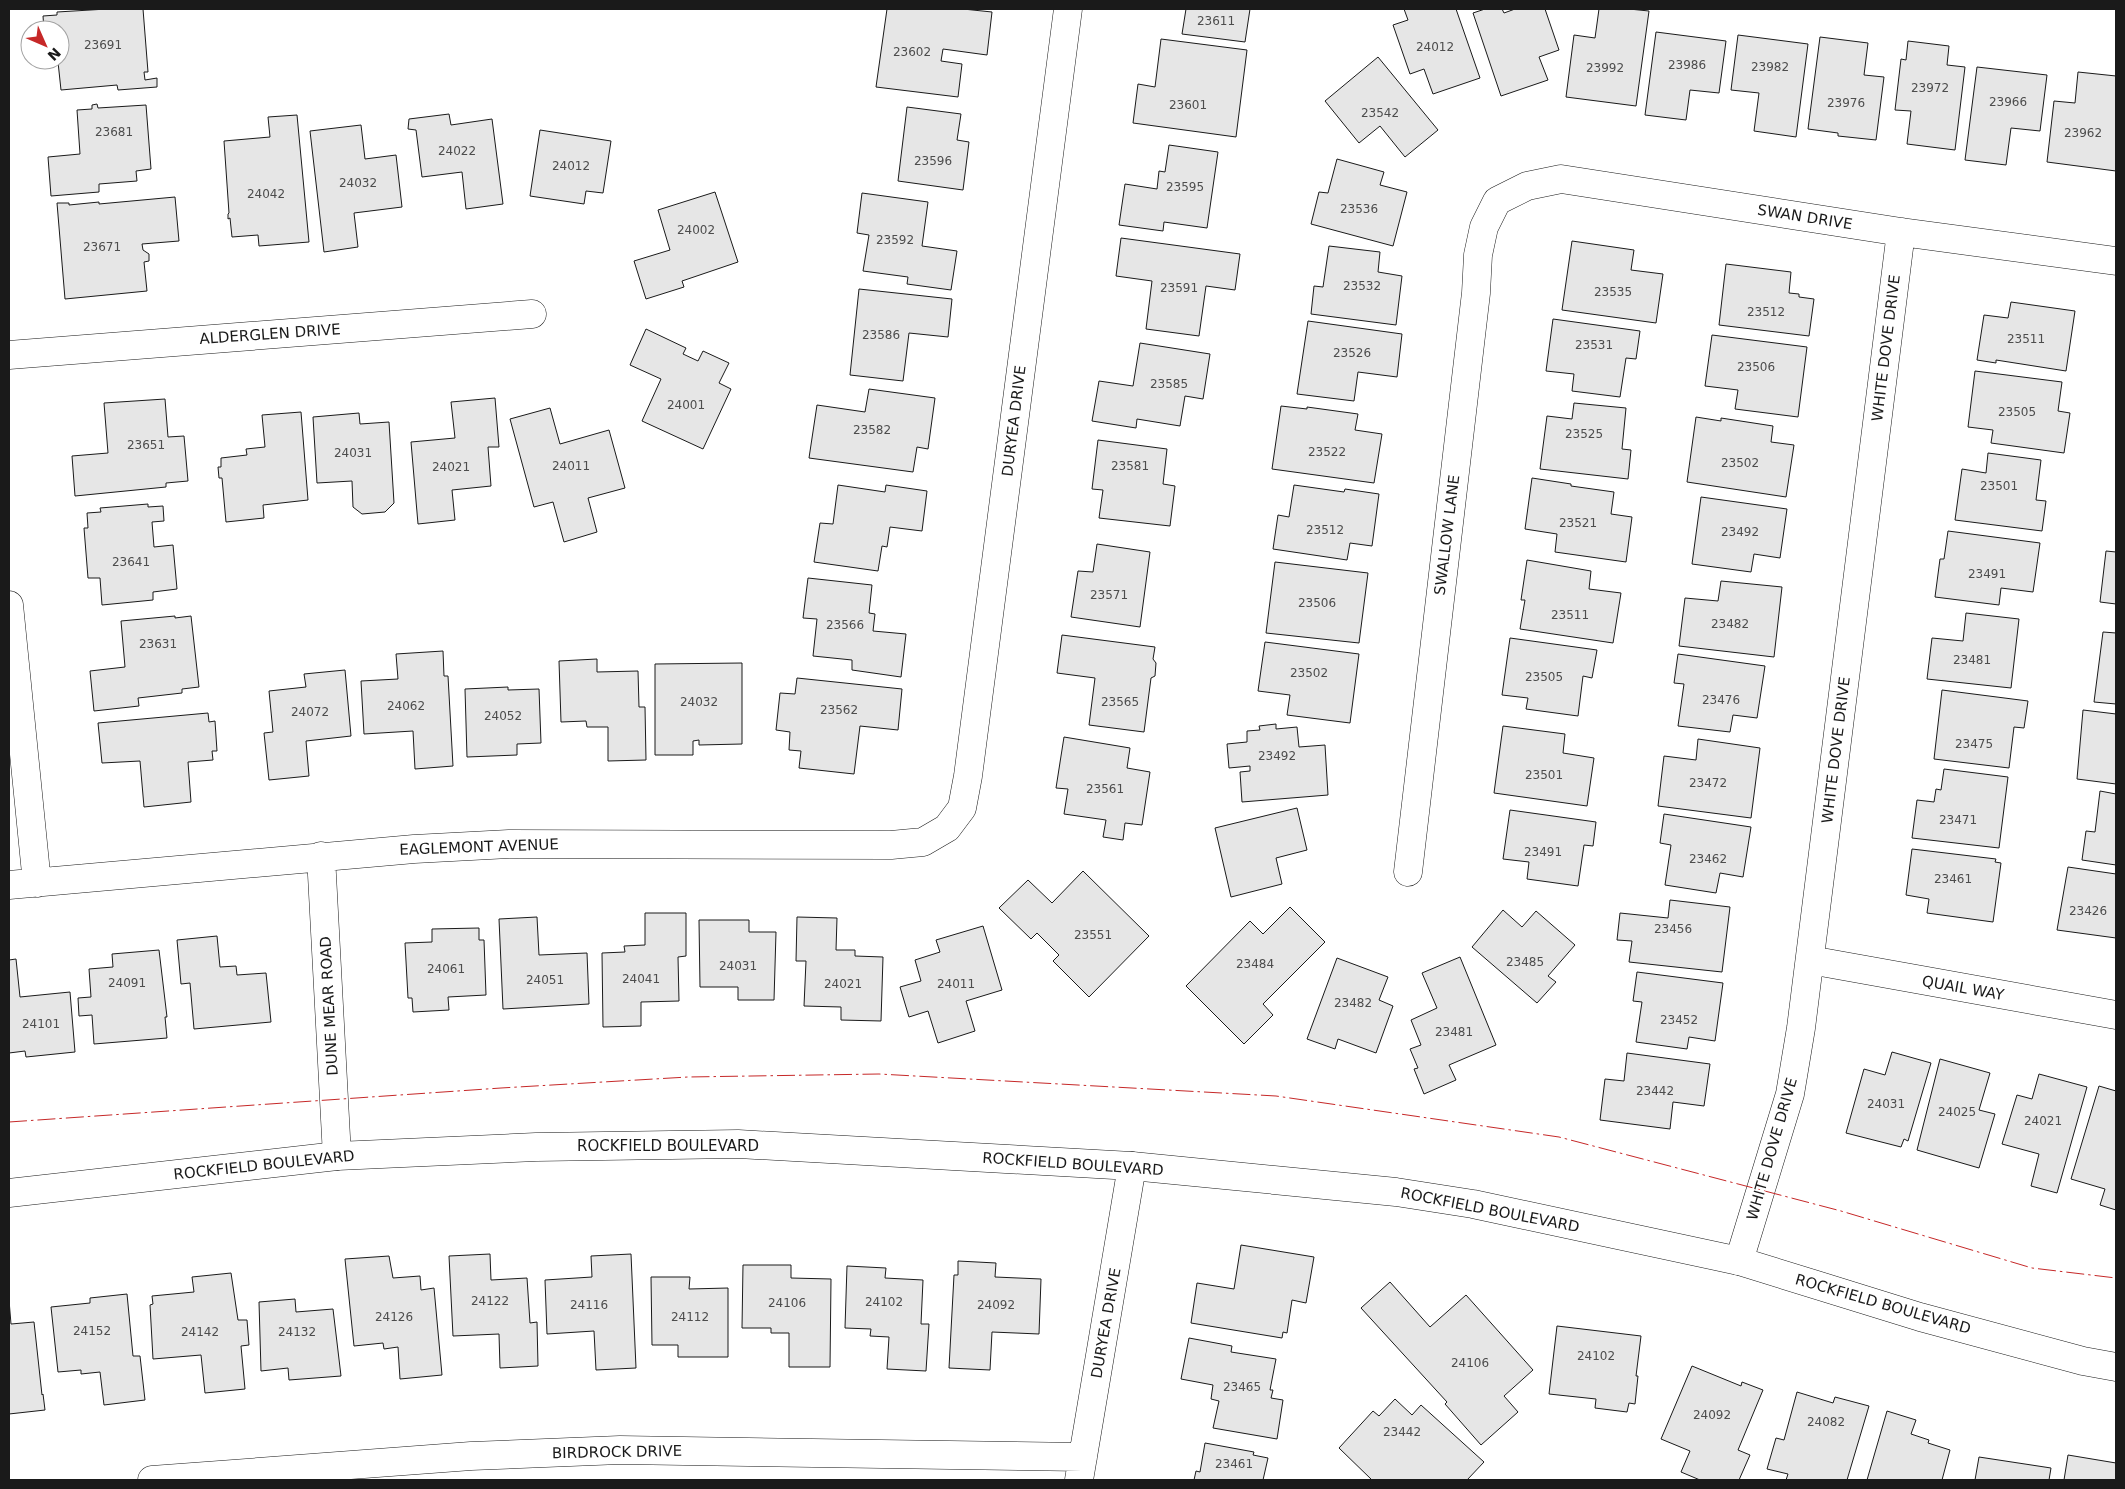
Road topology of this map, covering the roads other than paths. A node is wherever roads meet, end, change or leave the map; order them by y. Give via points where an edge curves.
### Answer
1 (1068, 9) edge
2 (1497, 201) joint
3 (1901, 232) junction
4 (2116, 262) edge
5 (532, 314) dead end
6 (9, 355) edge
7 (9, 605) edge
8 (947, 828) joint
9 (321, 856) junction
10 (1408, 872) dead end
11 (37, 883) junction
12 (9, 885) edge
13 (1810, 960) junction
14 (2116, 1015) edge
15 (337, 1156) junction
16 (1132, 1166) junction
17 (9, 1193) edge
18 (1739, 1261) junction
19 (2116, 1367) edge
20 (1081, 1469) edge
21 (152, 1480) edge

1 - 8 street, DURYEA DRIVE via 968,776 962,808
2 - 3 street, SWAN DRIVE via 1527,186 1561,179
2 - 10 street, SWALLOW LANE via 1484,227 1478,255
3 - 4 street, SWAN DRIVE
3 - 13 street, WHITE DOVE DRIVE
5 - 6 street, ALDERGLEN DRIVE
7 - 11 street
8 - 9 street, EAGLEMONT AVENUE via 923,842 891,845 509,844
9 - 11 street, EAGLEMONT AVENUE
9 - 15 street, DUNE MEAR ROAD
11 - 12 street, EAGLEMONT AVENUE
13 - 14 street, QUAIL WAY
13 - 18 street, WHITE DOVE DRIVE via 1790,1094
15 - 16 street, ROCKFIELD BOULEVARD via 536,1147 738,1144
15 - 17 street, ROCKFIELD BOULEVARD
16 - 18 street, ROCKFIELD BOULEVARD via 1396,1192 1473,1204
16 - 20 street, DURYEA DRIVE
18 - 19 street, ROCKFIELD BOULEVARD via 1920,1316 2083,1361
20 - 21 street, BIRDROCK DRIVE via 620,1450 471,1456

